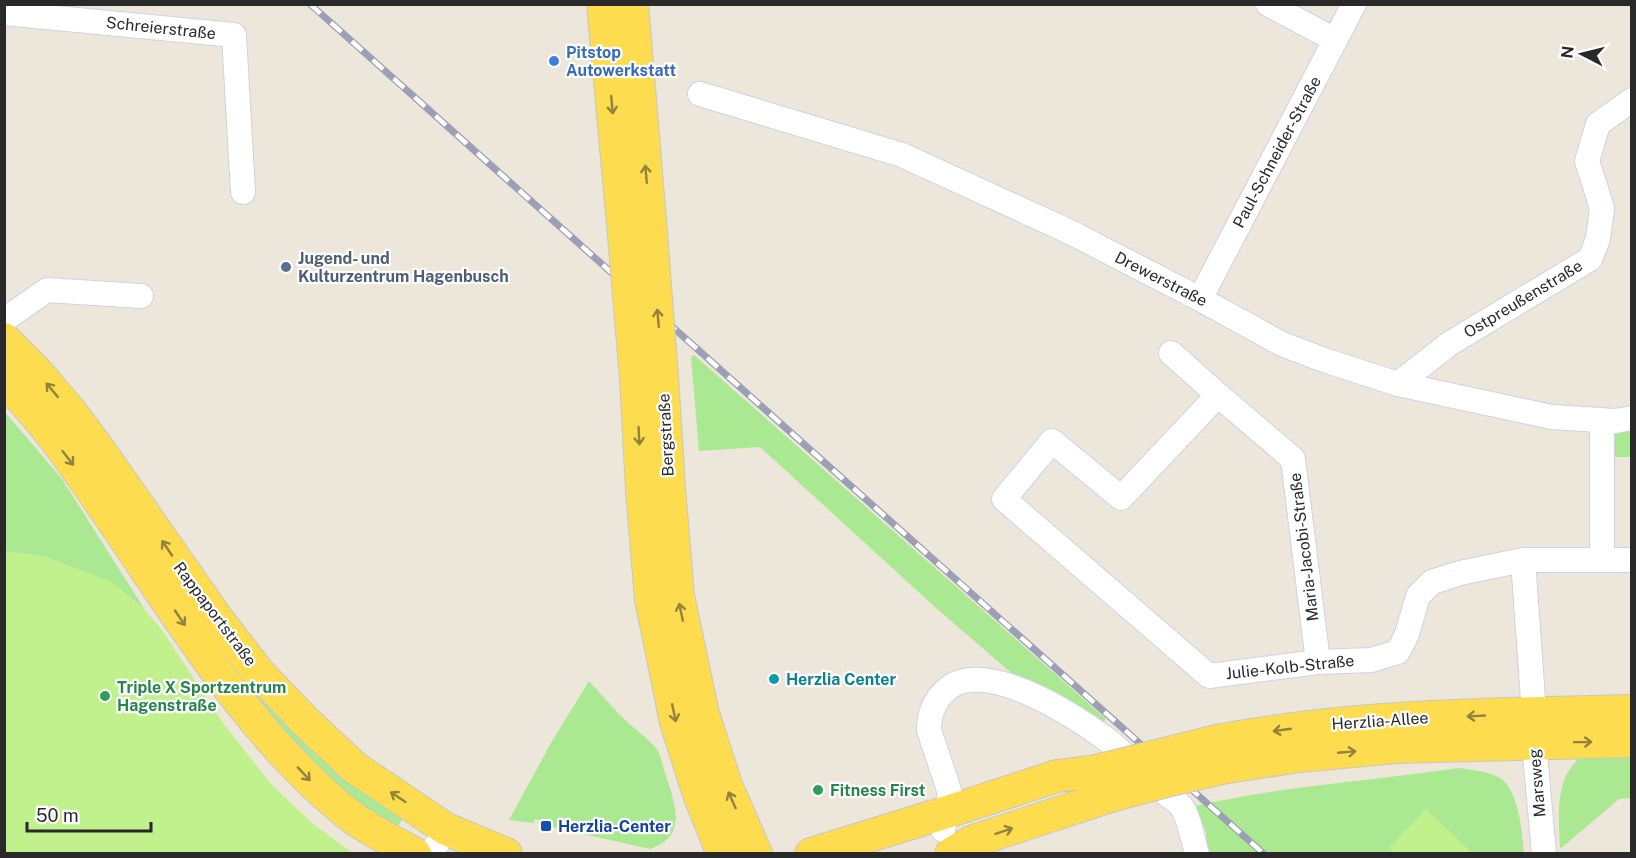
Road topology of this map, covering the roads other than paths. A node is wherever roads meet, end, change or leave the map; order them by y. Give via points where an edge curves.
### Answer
1 (603, 4) edge
2 (632, 4) edge
3 (1268, 4) edge
4 (1354, 4) edge
5 (4, 13) edge
6 (1335, 40) junction
7 (700, 94) dead end
8 (1632, 100) edge
9 (243, 192) dead end
10 (638, 234) junction
11 (141, 296) dead end
12 (1200, 299) junction
13 (4, 320) edge
14 (4, 339) edge
15 (1171, 353) dead end
16 (4, 381) edge
17 (1398, 384) junction
18 (1218, 395) junction
19 (1632, 418) edge
20 (1602, 420) junction
21 (1602, 559) junction
22 (1523, 560) junction
23 (1632, 560) edge
24 (1318, 663) junction
25 (1632, 711) edge
26 (1534, 728) junction
27 (1632, 741) edge
28 (1103, 784) junction
29 (947, 832) edge
30 (439, 841) edge
31 (743, 850) edge
32 (415, 854) edge
33 (506, 854) edge
34 (780, 854) edge
35 (811, 854) edge
36 (879, 854) edge
37 (1197, 854) edge
38 (1544, 854) edge

1 -> 10 main road, Bergstraße
10 -> 2 main road, Bergstraße
3 - 6 street
4 - 6 street, Paul-Schneider-Straße
5 - 9 street, Schreierstraße via 234,35
6 - 12 street, Paul-Schneider-Straße
7 - 12 street, Drewerstraße via 902,155 1068,231
8 - 17 street, Ostpreußenstraße via 1598,124 1587,162 1602,208 1598,239 1590,259 1449,344
10 - 31 main road, Bergstraße, bridge via 649,377 642,490 651,599 676,722 699,794
11 - 13 street via 47,290
12 - 17 street, Drewerstraße via 1282,344
30 -> 14 main road, Rappaportstraße via 354,767 259,673 71,412
15 - 18 street, Maria-Jacobi-Straße
16 -> 32 main road, Rappaportstraße via 79,472 193,638 264,731 316,787 351,816
17 - 20 street, Drewerstraße via 1552,417
18 - 24 street, Maria-Jacobi-Straße via 1293,459
18 - 24 street, Julie-Kolb-Straße via 1121,498 1052,441 1004,499 1209,675
19 - 20 street, Drewerstraße
20 - 21 street
21 - 22 street
21 - 23 street
22 - 24 street, Julie-Kolb-Straße via 1432,582 1418,596 1398,652 1371,660
22 - 26 street, Marsweg
25 - 26 main road, Herzlia-Allee
26 -> 27 main road, Herzlia-Allee
26 - 28 main road, Herzlia-Allee, bridge via 1299,756 1222,754 1166,781
26 - 38 street, Marsweg
28 - 29 main road via 1058,776
28 - 29 main road, Herzlia-Allee via 971,842
29 - 35 main road
29 - 36 main road, Herzlia-Allee
29 - 37 street via 950,793 929,730 932,708 951,685 971,678 990,680 1030,694 1108,740 1183,808
30 - 33 main road, Rappaportstraße
31 - 34 main road

